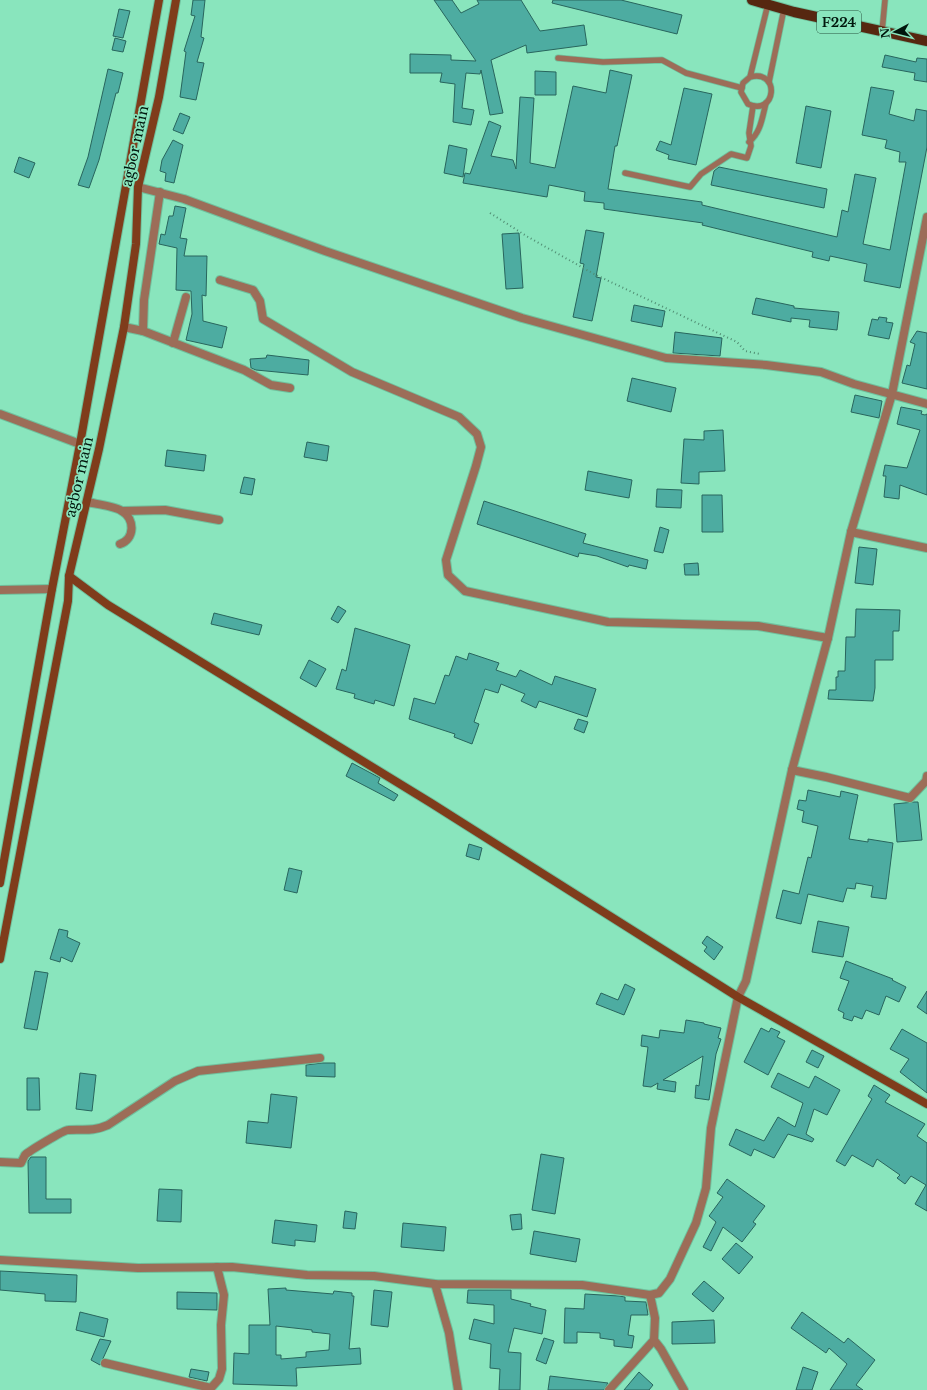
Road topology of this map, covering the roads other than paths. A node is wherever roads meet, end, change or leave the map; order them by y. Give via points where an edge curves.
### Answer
1 (158, 0) edge
2 (176, 0) edge
3 (752, 0) edge
4 (885, 0) edge
5 (768, 4) junction
6 (784, 9) junction
7 (882, 32) junction
8 (927, 41) edge
9 (558, 58) dead end
10 (750, 77) junction
11 (769, 82) junction
12 (742, 88) junction
13 (766, 103) junction
14 (752, 106) junction
15 (749, 142) junction
16 (625, 173) dead end
17 (138, 187) junction
18 (160, 192) junction
19 (927, 217) edge
20 (220, 280) dead end
21 (186, 297) dead end
22 (124, 327) junction
23 (142, 331) junction
24 (173, 343) junction
25 (290, 388) dead end
26 (892, 394) junction
27 (927, 404) edge
28 (0, 414) edge
29 (80, 444) junction
30 (88, 502) junction
31 (122, 511) junction
32 (219, 520) dead end
33 (851, 532) junction
34 (120, 544) dead end
35 (927, 548) edge
36 (69, 576) junction
37 (52, 589) junction
38 (1, 591) edge
39 (828, 638) junction
40 (27, 734) junction
41 (41, 738) junction
42 (792, 770) junction
43 (927, 776) edge
44 (0, 879) edge
45 (0, 958) edge
46 (738, 997) junction
47 (320, 1058) dead end
48 (927, 1104) edge
49 (0, 1162) edge
50 (0, 1260) edge
51 (217, 1267) junction
52 (435, 1284) junction
53 (650, 1295) junction
54 (654, 1340) junction
55 (105, 1363) dead end
56 (212, 1389) edge
57 (458, 1390) edge
58 (609, 1390) edge
59 (684, 1390) edge

1 - 29 main road, agbor main
2 - 17 main road, agbor main via 159,97
3 - 5 main road, F224
4 - 7 lane
5 - 6 main road, F224
5 - 10 lane
6 - 7 main road, F224
6 - 11 lane
7 - 8 main road, F224
9 - 12 lane via 603,62 662,60 686,74
10 - 11 lane via 760,76
10 - 12 lane via 743,83
11 - 13 lane via 771,96
12 - 14 lane via 745,101
13 - 14 lane
13 - 15 lane via 760,128
14 - 15 lane
15 - 16 lane via 751,146 747,158 731,154 701,174 690,187
17 - 18 street
17 - 22 main road, agbor main via 136,244
18 - 23 street
18 - 26 street via 530,320 666,358 766,365 821,372
19 - 26 street
20 - 39 street via 253,290 260,300 263,319 352,372 459,418 477,434 481,447 446,560 448,574 465,591 608,622 758,626
21 - 24 street
22 - 23 street
22 - 30 main road, agbor main
23 - 24 street
24 - 25 street via 244,370 270,385
26 - 27 street
26 - 33 street
28 - 29 street
29 - 37 main road, agbor main
30 - 31 street
30 - 36 main road, agbor main
31 - 32 street via 165,510
31 - 34 street via 129,519 132,531 130,537
33 - 35 street
33 - 39 street
36 - 41 main road, agbor main via 68,601
36 - 46 main road via 108,604 431,803
37 - 38 street
37 - 40 main road, agbor main
39 - 42 street
40 - 41 main road
40 - 44 main road, agbor main
41 - 45 main road, agbor main
42 - 43 street via 910,798 926,781
42 - 46 street via 746,981
46 - 48 main road
46 - 53 street via 711,1128 706,1188 696,1223 670,1279 659,1293
47 - 49 street via 198,1071 175,1080 108,1125 96,1130 67,1130 58,1133 26,1154 21,1163
50 - 51 street via 138,1268
51 - 52 street via 307,1275 374,1276
51 - 56 street via 224,1295 221,1325 222,1369
52 - 53 street via 582,1285
52 - 57 street via 449,1333
53 - 54 street via 655,1318
54 - 58 street
54 - 59 street
55 - 56 street

